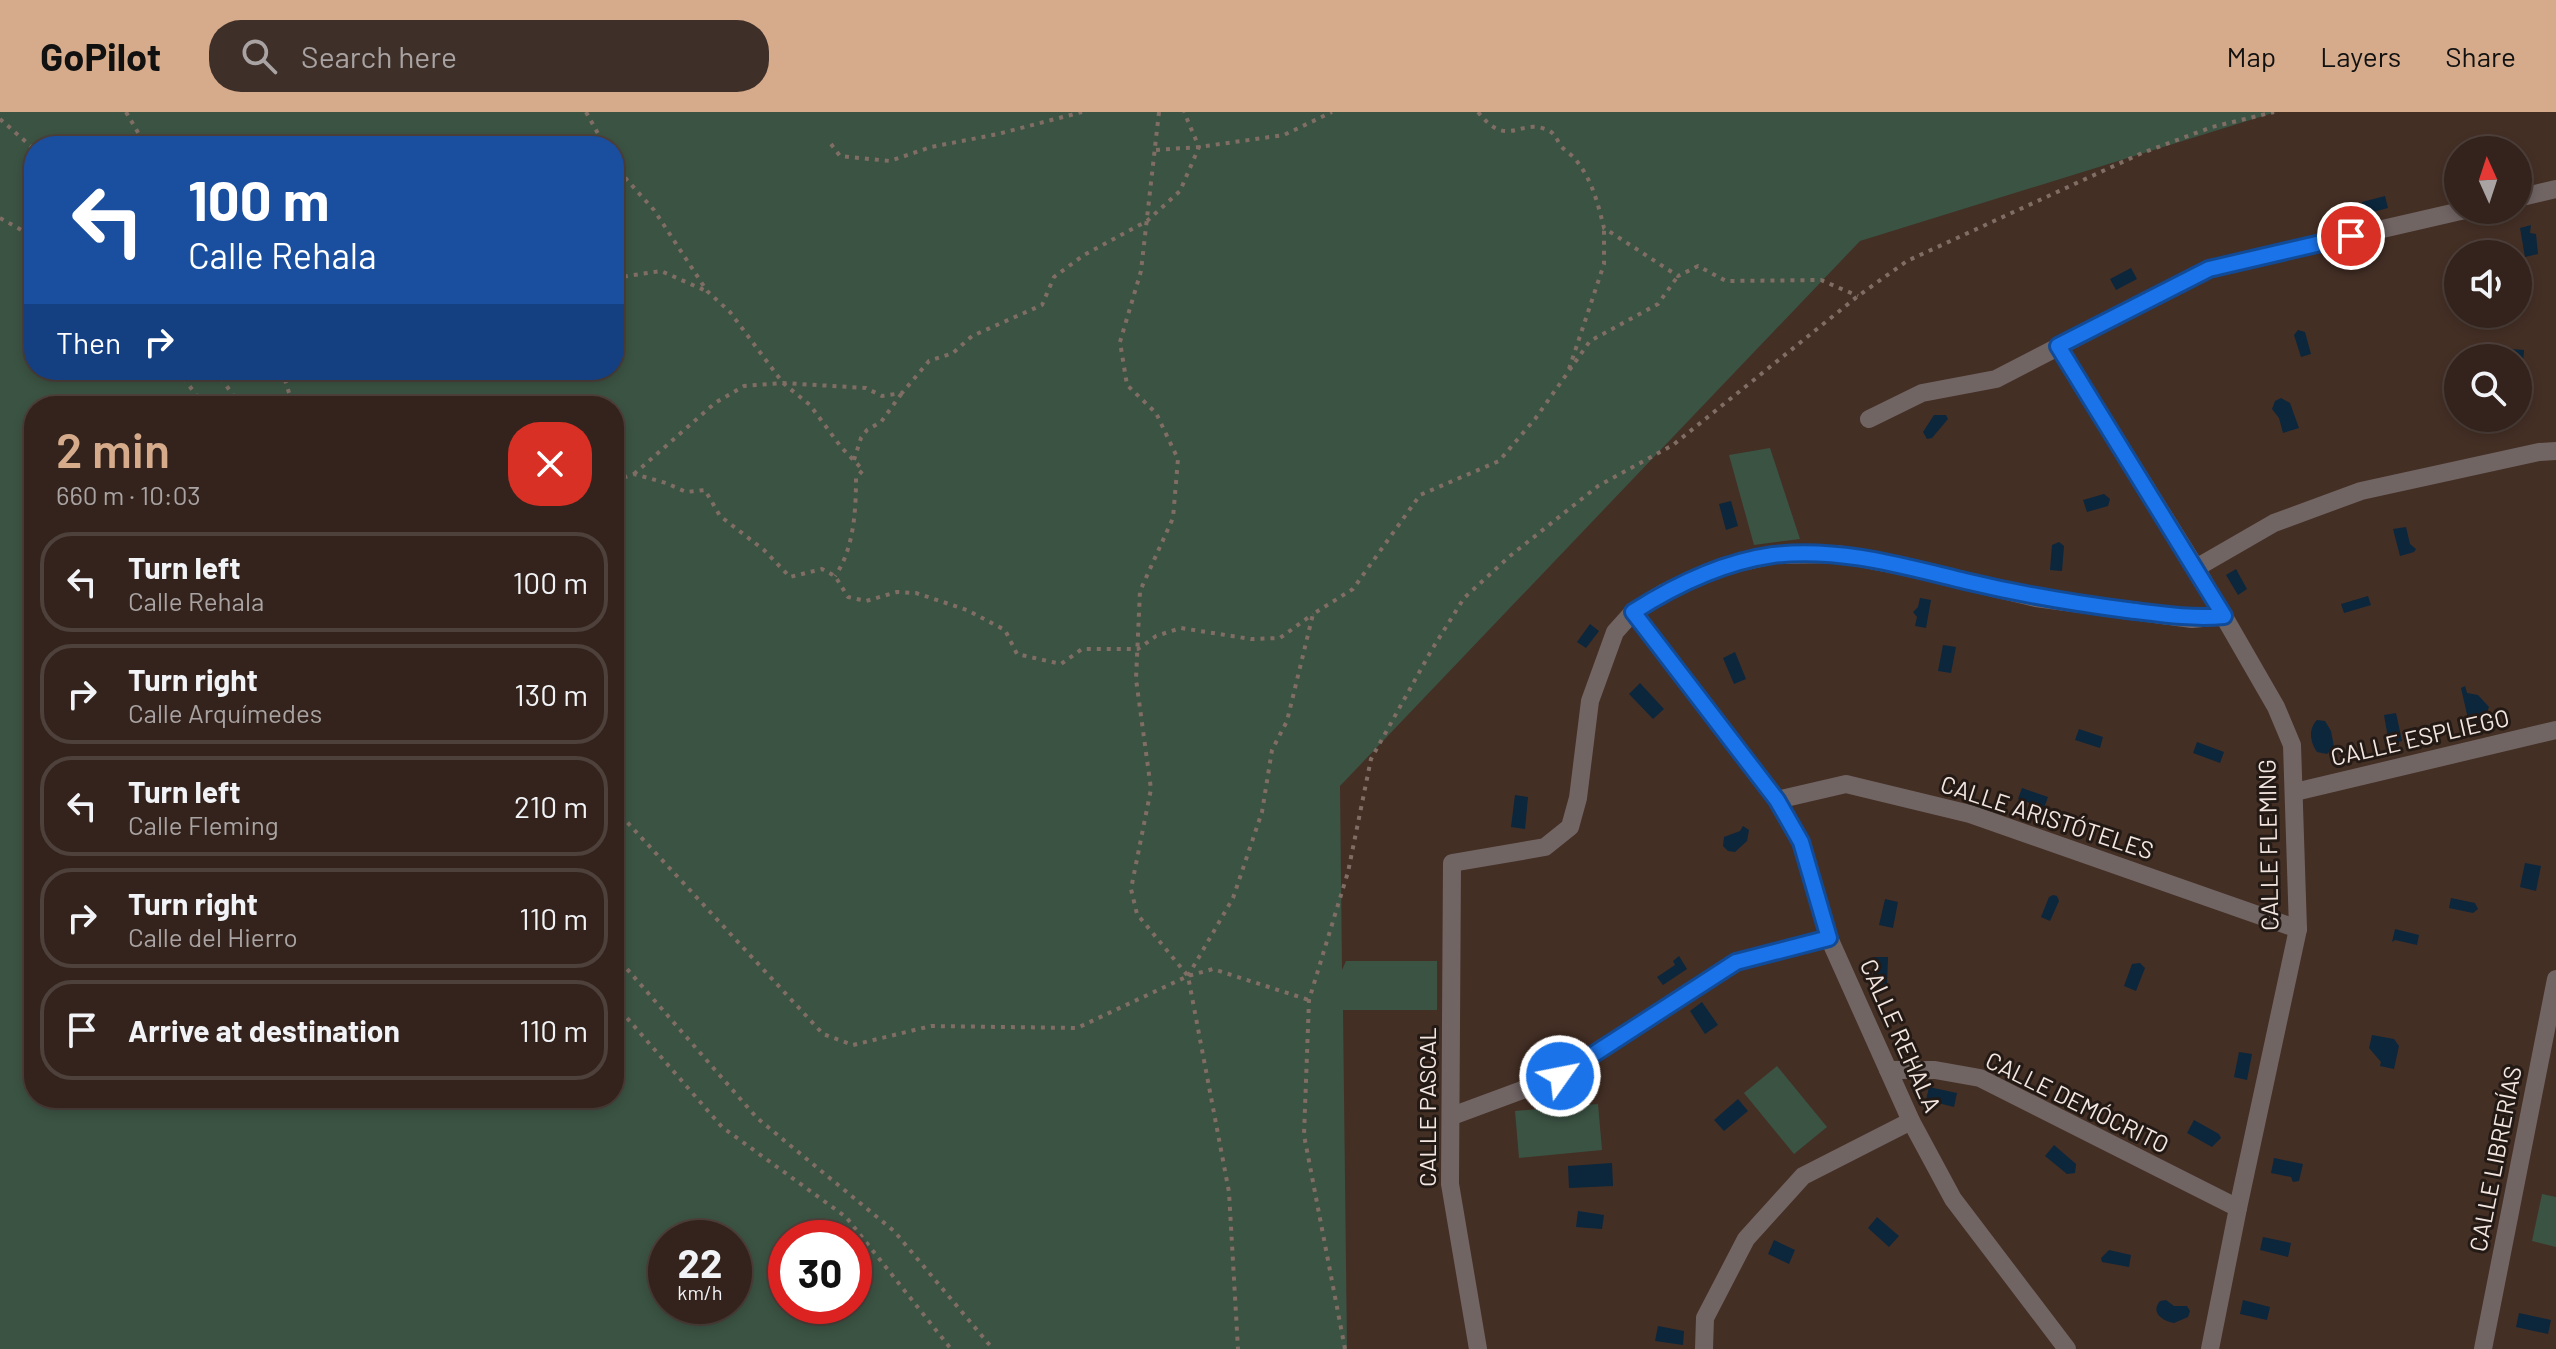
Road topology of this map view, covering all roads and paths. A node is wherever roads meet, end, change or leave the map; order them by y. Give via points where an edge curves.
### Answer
1 (126, 112) edge
2 (586, 112) edge
3 (1082, 112) edge
4 (1159, 112) edge
5 (1184, 112) edge
6 (1332, 112) edge
7 (1478, 112) edge
8 (2274, 112) edge
9 (0, 119) edge
10 (140, 136) edge
11 (599, 136) edge
12 (24, 140) edge
13 (831, 144) dead end
14 (1199, 147) junction
15 (1156, 150) junction
16 (624, 176) edge
17 (2556, 189) edge
18 (2532, 195) edge
19 (2444, 215) edge
20 (0, 218) edge
21 (1147, 221) junction
22 (1604, 228) junction
23 (24, 231) edge
24 (1678, 276) junction
25 (624, 277) edge
26 (707, 291) junction
27 (1858, 296) junction
28 (2058, 346) junction
29 (1567, 375) junction
30 (783, 383) junction
31 (902, 393) junction
32 (1869, 419) dead end
33 (2556, 451) edge
34 (854, 460) junction
35 (634, 474) junction
36 (624, 478) edge
37 (2196, 568) junction
38 (835, 576) junction
39 (1633, 612) junction
40 (1313, 614) junction
41 (2224, 616) junction
42 (1138, 649) junction
43 (2556, 730) edge
44 (2295, 792) junction
45 (1777, 800) junction
46 (624, 819) edge
47 (2298, 929) junction
48 (1829, 938) junction
49 (624, 965) edge
50 (1188, 976) junction
51 (2556, 979) edge
52 (1309, 1000) junction
53 (624, 1014) edge
54 (1888, 1070) junction
55 (1452, 1116) junction
56 (1911, 1121) junction
57 (2238, 1208) junction
58 (951, 1349) edge
59 (993, 1349) edge
60 (1238, 1349) edge
61 (1345, 1349) edge
62 (1478, 1349) edge
63 (1704, 1349) edge
64 (2067, 1349) edge
65 (2210, 1349) edge
66 (2483, 1349) edge

1 - 10 path
2 - 11 path
3 - 13 path via 890,161 840,156
4 - 15 path
5 - 14 path
6 - 14 path via 1284,135
7 - 22 path via 1504,132 1543,127 1554,134 1595,194
8 - 27 path via 2212,127 2142,153 1907,261
9 - 12 path
14 - 15 path
14 - 21 path via 1180,191
15 - 21 path
16 - 26 path via 654,210
17 - 18 street
19 - 28 street via 2209,269
20 - 23 path
21 - 31 path via 1054,277 1042,305 929,361
21 - 42 path via 1141,271 1120,342 1127,385 1156,413 1178,459 1173,518 1140,591
22 - 24 path
22 - 29 path via 1604,264
24 - 27 path via 1698,266 1726,281 1821,280
24 - 29 path via 1658,304 1590,341
25 - 26 path via 661,271
26 - 30 path via 730,312
27 - 52 path via 1673,445 1598,486 1464,598 1371,759 1348,872
28 - 32 street via 1996,379 1922,393
28 - 37 street, CALLE FLEMING
29 - 40 path via 1499,461 1420,495 1353,589
30 - 31 path via 866,388 882,396
30 - 34 path via 810,405
30 - 35 path via 744,386 715,403
31 - 34 path via 881,422 861,438
33 - 37 street via 2361,491 2274,523
34 - 38 path via 863,470 856,478 844,563
35 - 36 path
35 - 38 path via 686,492 705,490 720,516 790,577 822,569
37 - 41 street, CALLE FLEMING
38 - 42 path via 848,597 866,601 916,593 967,610 1005,630 1017,654 1061,664 1082,649
39 - 41 street via 1724,566 1774,555 1838,554 2036,598 2192,619
39 - 45 street, CALLE REHALA
39 - 55 street, CALLE PASCAL via 1615,632 1590,701 1570,827 1545,847 1452,863
40 - 42 path via 1280,638 1181,628
40 - 50 path via 1287,721 1272,750 1262,812 1233,898
41 - 44 street, CALLE FLEMING via 2292,745
42 - 50 path via 1136,679 1151,789 1131,889 1137,914
43 - 44 street, CALLE ESPLIEGO
44 - 47 street, CALLE FLEMING
45 - 47 street, CALLE ARISTÓTELES via 1846,784 1970,814
45 - 48 street, CALLE REHALA via 1801,842
46 - 50 path via 823,1034 853,1045 931,1026 1077,1028
47 - 57 street, CALLE FLEMING
48 - 54 street, CALLE REHALA
48 - 55 street via 1736,962 1560,1076
49 - 59 path via 757,1118 894,1231
50 - 52 path via 1213,969
50 - 60 path via 1229,1192
51 - 66 street, CALLE LIBRERÍAS
52 - 61 path via 1304,1135
53 - 58 path via 722,1127 846,1217
54 - 56 street, CALLE REHALA
54 - 57 street, CALLE DEMÓCRITO via 1935,1070 1980,1078
55 - 62 street, CALLE PASCAL via 1450,1184
56 - 63 street via 1803,1176 1746,1239 1705,1318
56 - 64 street, CALLE REHALA via 1953,1199
57 - 65 street, CALLE FLEMING

